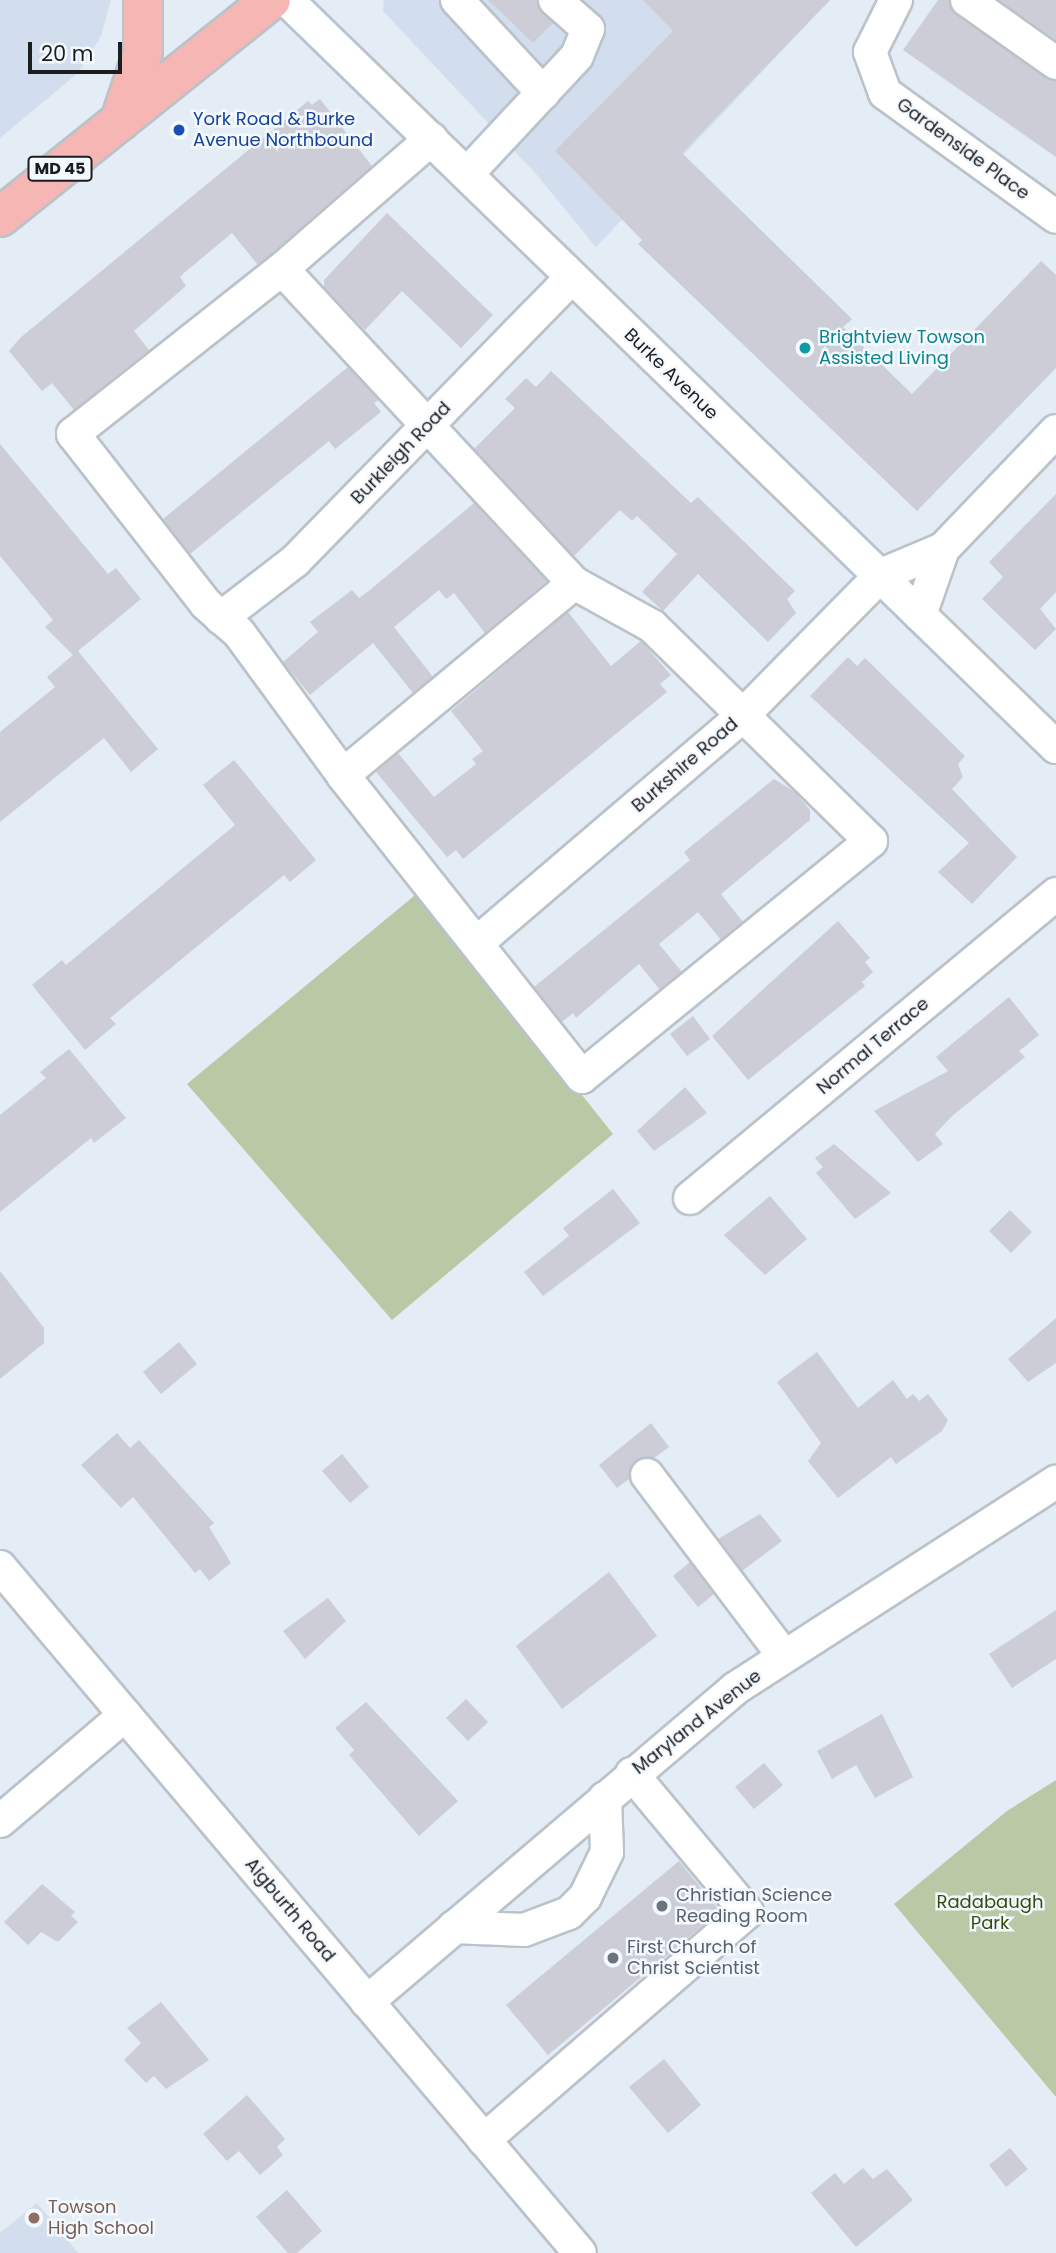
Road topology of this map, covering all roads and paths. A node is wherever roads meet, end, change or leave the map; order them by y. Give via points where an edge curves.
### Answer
1 (143, 0) edge
2 (271, 0) edge
3 (287, 0) edge
4 (457, 0) edge
5 (555, 0) edge
6 (896, 0) edge
7 (967, 0) edge
8 (1056, 63) edge
9 (542, 93) junction
10 (120, 121) junction
11 (431, 139) junction
12 (467, 174) junction
13 (0, 217) edge
14 (1056, 217) edge
15 (282, 269) junction
16 (571, 278) junction
17 (427, 427) junction
18 (1056, 431) edge
19 (943, 548) junction
20 (881, 575) junction
21 (574, 583) junction
22 (920, 615) junction
23 (221, 618) junction
24 (741, 717) junction
25 (1056, 747) edge
26 (343, 775) junction
27 (1056, 894) edge
28 (478, 942) junction
29 (690, 1198) dead end
30 (647, 1475) dead end
31 (1056, 1482) edge
32 (0, 1567) edge
33 (784, 1656) junction
34 (125, 1715) junction
35 (632, 1774) junction
36 (605, 1798) junction
37 (0, 1821) edge
38 (454, 1927) junction
39 (368, 2002) junction
40 (484, 2140) junction
41 (580, 2253) edge

1 - 10 main road via 143,52
2 - 10 main road, MD 45
3 - 11 street, Burke Avenue
4 - 9 street
5 - 9 street via 588,29 577,56
6 - 14 street, Gardenside Place via 870,52 885,93
7 - 8 street
9 - 12 street
10 - 13 main road, MD 45
11 - 12 street, Burke Avenue
11 - 15 street
12 - 16 street, Burke Avenue
15 - 17 street
15 - 23 street via 73,434
16 - 17 street, Burkleigh Road
16 - 20 street, Burke Avenue
17 - 21 street
17 - 23 street, Burkleigh Road via 295,561
18 - 19 street
19 - 20 street
19 - 22 street
20 - 22 street, Burke Avenue
20 - 24 street, Burkshire Road
21 - 24 street via 652,626
21 - 26 street
22 - 25 street, Burke Avenue
23 - 26 street via 239,633
24 - 28 street, Burkshire Road
24 - 28 street via 871,841 582,1077
26 - 28 street
27 - 29 street, Normal Terrace
30 - 33 street
31 - 33 street, Maryland Avenue
32 - 34 street, Aigburth Road
33 - 35 street, Maryland Avenue via 691,1723
34 - 37 street
34 - 39 street, Aigburth Road
35 - 36 street, Maryland Avenue
35 - 40 street via 747,1912
36 - 38 street, Maryland Avenue
36 - 38 street via 607,1852 585,1897 569,1913 524,1930
38 - 39 street, Maryland Avenue
39 - 40 street, Aigburth Road
40 - 41 street, Aigburth Road

